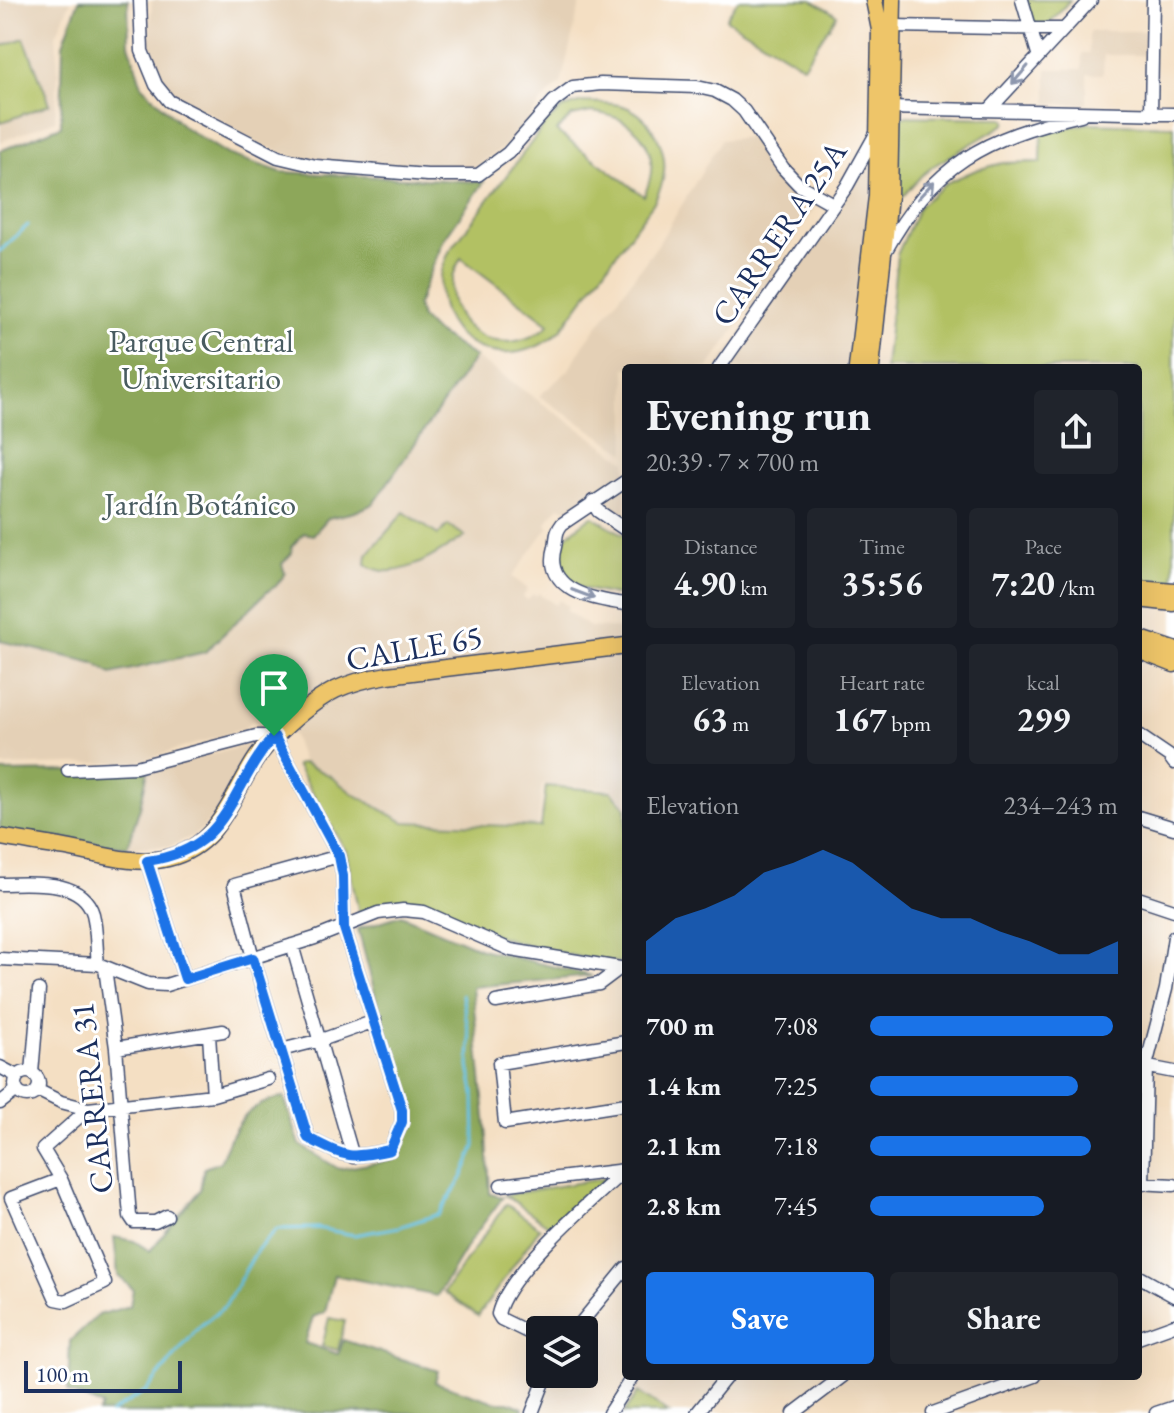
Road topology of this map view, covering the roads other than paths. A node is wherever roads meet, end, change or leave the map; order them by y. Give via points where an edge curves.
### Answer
1 (140, 0) edge
2 (874, 0) edge
3 (893, 0) edge
4 (1022, 0) edge
5 (1091, 0) edge
6 (1153, 0) edge
7 (893, 26) junction
8 (1062, 29) junction
9 (1031, 30) junction
10 (1038, 54) junction
11 (886, 108) junction
12 (989, 110) junction
13 (1028, 110) junction
14 (1096, 111) junction
15 (1151, 114) junction
16 (1174, 114) edge
17 (880, 126) junction
18 (1021, 130) junction
19 (833, 204) junction
20 (883, 255) junction
21 (722, 364) edge
22 (857, 364) edge
23 (871, 364) edge
24 (622, 483) edge
25 (593, 501) junction
26 (622, 527) edge
27 (1142, 588) edge
28 (1174, 591) edge
29 (1142, 599) edge
30 (622, 603) edge
31 (1174, 603) edge
32 (1142, 639) edge
33 (622, 647) edge
34 (1174, 650) edge
35 (1142, 652) edge
36 (1174, 664) edge
37 (274, 736) junction
38 (1144, 738) edge
39 (1174, 763) edge
40 (68, 770) dead end
41 (1142, 818) edge
42 (1174, 828) edge
43 (0, 837) edge
44 (339, 856) junction
45 (147, 861) junction
46 (0, 884) edge
47 (1142, 899) edge
48 (1174, 910) edge
49 (344, 928) junction
50 (1174, 937) edge
51 (292, 945) junction
52 (253, 958) junction
53 (0, 959) edge
54 (102, 966) junction
55 (622, 969) edge
56 (185, 979) junction
57 (1170, 989) edge
58 (39, 990) dead end
59 (496, 1002) dead end
60 (375, 1021) junction
61 (223, 1031) dead end
62 (209, 1035) junction
63 (321, 1040) junction
64 (622, 1043) edge
65 (116, 1048) junction
66 (281, 1050) junction
67 (1142, 1066) edge
68 (0, 1067) edge
69 (1174, 1072) edge
70 (32, 1073) junction
71 (17, 1076) junction
72 (268, 1079) dead end
73 (17, 1090) junction
74 (37, 1090) junction
75 (213, 1095) junction
76 (0, 1103) edge
77 (622, 1105) edge
78 (121, 1106) junction
79 (88, 1109) junction
80 (353, 1157) junction
81 (622, 1170) edge
82 (622, 1174) edge
83 (61, 1179) junction
84 (1142, 1184) edge
85 (501, 1185) dead end
86 (1174, 1185) edge
87 (167, 1216) dead end
88 (622, 1273) edge
89 (1142, 1278) edge
90 (1174, 1296) edge
91 (587, 1316) edge
92 (1174, 1325) edge
93 (526, 1331) edge
94 (1142, 1337) edge
95 (630, 1380) edge
96 (724, 1380) edge
97 (838, 1380) edge
98 (1024, 1380) edge
99 (542, 1388) edge
100 (1174, 1407) edge
101 (532, 1413) edge
102 (609, 1413) edge
103 (697, 1413) edge
104 (794, 1413) edge
105 (933, 1413) edge
106 (1156, 1413) edge

1 - 19 street via 142,51 169,101 278,157 316,166 478,175 508,153 573,87 697,87 732,100 799,185
2 - 11 main road
3 - 7 main road
4 - 9 street
5 - 8 street
6 - 15 street
7 - 9 street
7 - 11 main road
8 - 9 street
8 - 10 street
9 - 10 street
10 -> 12 street
11 - 12 street
11 - 17 main road
11 - 20 main road
12 - 13 street
13 - 14 street
13 - 18 street via 1036,119
14 - 15 street
14 - 18 street
15 - 16 street
17 - 19 street, CARRERA 25A
17 - 22 main road
20 -> 18 street via 914,203 942,174
19 - 21 street, CARRERA 25A
20 - 23 main road
24 - 25 street
25 - 26 street via 598,511
25 -> 30 street via 556,532 553,564 577,594
27 - 28 main road
29 - 31 main road
32 - 34 main road
33 - 37 main road, CALLE 65 via 357,681 333,691
35 - 36 main road
37 - 40 street via 142,766
37 - 44 street
37 - 45 main road, CALLE 65 via 209,836 169,858
38 - 39 street
41 - 42 street
43 - 45 main road, CALLE 65
44 - 49 street
44 - 52 street via 234,885
45 - 56 street
46 - 54 street, CARRERA 31 via 58,885 87,901
47 - 48 street
49 - 51 street
49 - 55 street via 378,913 424,912 511,950
49 - 60 street
50 - 57 street
51 - 52 street
51 - 63 street
52 - 56 street
52 - 66 street
53 - 54 street
54 - 56 street via 148,984
54 - 65 street, CARRERA 31
55 - 59 street via 599,984
57 - 67 street
58 - 70 street
60 - 63 street
60 - 80 street via 402,1122 390,1150
61 - 62 street
62 - 65 street
62 - 75 street
63 - 66 street
63 - 80 street
64 - 77 street via 499,1063 505,1123
65 - 78 street, CARRERA 31
66 - 80 street via 308,1138
67 - 69 street
68 - 71 street
70 - 71 street
70 - 74 street via 38,1079
71 - 73 street
72 - 75 street
73 - 74 street via 27,1096
73 - 76 street
74 - 79 street
75 - 78 street
78 - 79 street
78 - 87 street, CARRERA 31 via 130,1216 134,1222
79 - 83 street via 43,1149
81 - 85 street
82 - 93 street via 513,1285 498,1314
83 - 83 street via 11,1198 56,1299 66,1301 105,1283
84 - 86 street
88 - 91 street
89 - 90 street
92 - 94 street
95 - 102 street
96 - 103 street
97 - 104 street
98 - 105 street
99 - 101 street
100 - 106 street

